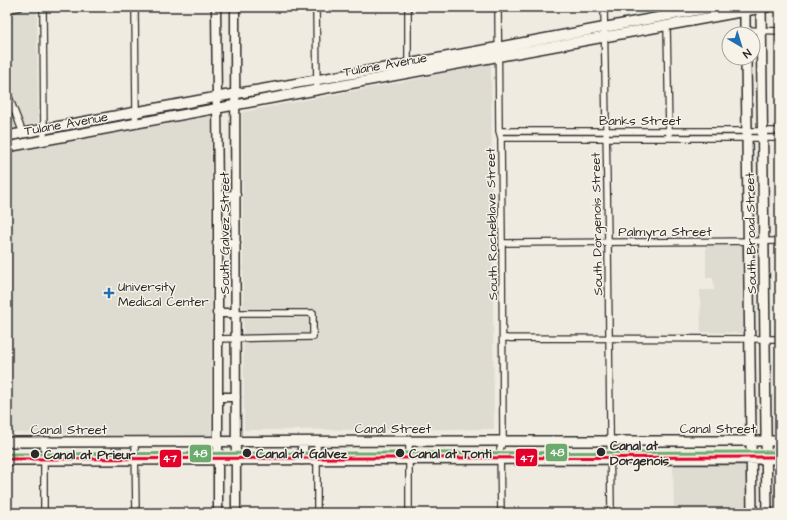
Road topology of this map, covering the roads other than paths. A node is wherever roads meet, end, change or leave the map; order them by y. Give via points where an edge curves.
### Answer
1 (20, 7) edge
2 (43, 7) edge
3 (135, 7) edge
4 (216, 7) edge
5 (235, 7) edge
6 (316, 7) edge
7 (408, 7) edge
8 (498, 7) edge
9 (604, 7) edge
10 (714, 7) edge
11 (763, 7) edge
12 (745, 9) edge
13 (7, 10) edge
14 (667, 26) junction
15 (745, 26) edge
16 (761, 26) edge
17 (604, 27) junction
18 (761, 31) edge
19 (780, 31) edge
20 (604, 38) junction
21 (499, 51) junction
22 (746, 66) edge
23 (761, 66) edge
24 (407, 69) junction
25 (746, 72) junction
26 (761, 72) junction
27 (316, 79) junction
28 (317, 89) junction
29 (7, 92) edge
30 (236, 94) junction
31 (217, 97) junction
32 (235, 104) junction
33 (217, 108) junction
34 (136, 113) junction
35 (134, 124) junction
36 (44, 130) junction
37 (499, 131) junction
38 (606, 131) junction
39 (669, 131) junction
40 (780, 131) edge
41 (23, 133) junction
42 (747, 135) junction
43 (762, 135) junction
44 (7, 136) edge
45 (501, 138) junction
46 (780, 138) edge
47 (606, 139) junction
48 (669, 139) junction
49 (44, 140) junction
50 (7, 147) edge
51 (236, 195) junction
52 (218, 196) junction
53 (748, 205) junction
54 (763, 205) junction
55 (780, 241) edge
56 (608, 242) junction
57 (748, 242) junction
58 (764, 242) junction
59 (217, 243) junction
60 (236, 243) junction
61 (502, 243) junction
62 (749, 283) junction
63 (764, 283) junction
64 (217, 313) junction
65 (236, 313) junction
66 (218, 338) junction
67 (503, 338) junction
68 (608, 338) junction
69 (236, 339) junction
70 (750, 339) junction
71 (765, 339) junction
72 (780, 339) edge
73 (750, 369) junction
74 (765, 369) junction
75 (218, 397) junction
76 (236, 397) junction
77 (503, 440) junction
78 (409, 441) junction
79 (610, 441) junction
80 (638, 441) junction
81 (751, 441) junction
82 (766, 441) junction
83 (780, 441) edge
84 (7, 442) edge
85 (44, 442) junction
86 (135, 442) junction
87 (150, 442) junction
88 (218, 442) junction
89 (236, 442) junction
90 (302, 442) junction
91 (317, 442) junction
92 (610, 459) junction
93 (638, 459) junction
94 (751, 459) junction
95 (766, 459) junction
96 (780, 459) edge
97 (7, 460) edge
98 (44, 460) junction
99 (136, 460) junction
100 (151, 460) junction
101 (217, 460) junction
102 (236, 460) junction
103 (302, 460) junction
104 (317, 460) junction
105 (409, 460) junction
106 (500, 460) junction
107 (752, 509) edge
108 (767, 509) edge
109 (44, 513) edge
110 (136, 513) edge
111 (218, 513) edge
112 (236, 513) edge
113 (317, 513) edge
114 (409, 513) edge
115 (501, 513) edge
116 (611, 513) edge

1 - 13 street
2 - 36 street
3 - 34 street
4 - 31 street, South Galvez Street
5 - 30 street, South Galvez Street
6 - 27 street
7 - 24 street
8 - 21 street, South Rocheblave Street
9 - 17 street, South Dorgenois Street
10 - 17 main road, Tulane Avenue
11 - 12 main road, Tulane Avenue
11 - 16 main road, South Broad Street
12 - 14 main road, Tulane Avenue
12 - 15 main road
14 - 20 main road, Tulane Avenue
14 - 39 street
17 - 20 street, South Dorgenois Street
17 - 21 main road, Tulane Avenue
18 - 19 street
20 - 21 main road, Tulane Avenue
20 - 38 street, South Dorgenois Street
21 - 24 main road, Tulane Avenue
21 - 37 street, South Rocheblave Street
22 - 25 main road, South Broad Street
23 - 26 main road, South Broad Street
24 - 27 main road, Tulane Avenue
24 - 28 main road, Tulane Avenue
25 - 26 main road
25 - 42 main road, South Broad Street
26 - 43 main road, South Broad Street
27 - 28 street
27 - 30 main road, Tulane Avenue
28 - 32 main road, Tulane Avenue
29 - 41 street
30 - 31 main road, Tulane Avenue
30 - 32 street, South Galvez Street
31 - 33 street, South Galvez Street
31 - 34 main road, Tulane Avenue
32 - 33 main road, Tulane Avenue
32 - 51 street, South Galvez Street
33 - 35 main road, Tulane Avenue
33 - 52 street, South Galvez Street
34 - 35 street
34 - 36 main road, Tulane Avenue
35 - 49 main road, Tulane Avenue
36 - 41 main road, Tulane Avenue
36 - 49 street
37 - 38 street, Banks Street
37 - 45 street, South Rocheblave Street
38 - 39 street, Banks Street
38 - 47 street, South Dorgenois Street
39 - 42 street, Banks Street
39 - 48 street
40 - 43 street, Banks Street
41 - 44 main road, Tulane Avenue
42 - 43 street, Banks Street
42 - 48 street, Banks Street
42 - 53 main road, South Broad Street
43 - 46 street, Banks Street
43 - 54 main road, South Broad Street
45 - 47 street, Banks Street
45 - 61 street, South Rocheblave Street
47 - 48 street, Banks Street
47 - 56 street, South Dorgenois Street
49 - 50 main road, Tulane Avenue
51 - 52 street
51 - 60 street, South Galvez Street
52 - 59 street, South Galvez Street
53 - 54 main road
53 - 57 main road, South Broad Street
54 - 58 main road, South Broad Street
55 - 58 street, Palmyra Street
56 - 57 street, Palmyra Street
56 - 61 street, Palmyra Street
56 - 68 street, South Dorgenois Street
57 - 58 street, Palmyra Street
57 - 62 main road, South Broad Street
58 - 63 main road, South Broad Street
59 - 60 street
59 - 64 street, South Galvez Street
60 - 65 street, South Galvez Street
61 - 67 street, South Rocheblave Street
62 - 63 main road
62 - 70 main road, South Broad Street
63 - 71 main road, South Broad Street
64 - 65 street
64 - 66 street, South Galvez Street
65 - 69 street, South Galvez Street
65 - 69 street via 313,313 313,336
66 - 69 street
66 - 75 street, South Galvez Street
67 - 68 street
67 - 77 street, South Rocheblave Street
68 - 70 street
68 - 79 street, South Dorgenois Street
69 - 76 street, South Galvez Street
70 - 71 street
70 - 73 main road, South Broad Street
71 - 72 street
71 - 74 main road, South Broad Street
73 - 74 main road
73 - 81 main road, South Broad Street
74 - 82 main road, South Broad Street
75 - 76 street
75 - 88 street, South Galvez Street
76 - 89 street, South Galvez Street
77 - 78 main road, Canal Street
77 - 79 main road, Canal Street
77 - 106 street, South Rocheblave Street
78 - 91 main road, Canal Street
78 - 105 street
79 - 80 main road, Canal Street
79 - 92 street, South Dorgenois Street
80 - 81 main road, Canal Street
80 - 93 main road
81 - 82 main road, Canal Street
81 - 94 main road, South Broad Street
82 - 83 main road, Canal Street
82 - 95 main road, South Broad Street
84 - 85 main road, Canal Street
85 - 86 main road, Canal Street
85 - 98 street
86 - 87 main road, Canal Street
86 - 99 street
87 - 88 main road, Canal Street
87 - 100 main road
88 - 89 main road, Canal Street
88 - 101 street, South Galvez Street
89 - 90 main road, Canal Street
89 - 102 street, South Galvez Street
90 - 91 main road, Canal Street
90 - 103 main road
91 - 104 street
92 - 93 main road
92 - 106 main road
92 - 116 street, South Dorgenois Street
93 - 94 main road
94 - 95 main road
94 - 107 main road, South Broad Street
95 - 96 main road
95 - 108 main road, South Broad Street
97 - 98 main road
98 - 99 main road
98 - 109 street
99 - 100 main road
99 - 110 street
100 - 101 main road
101 - 102 main road
101 - 111 street, South Galvez Street
102 - 103 main road
102 - 112 street, South Galvez Street
103 - 104 main road
104 - 105 main road
104 - 113 street
105 - 106 main road
105 - 114 street
106 - 115 street, South Rocheblave Street
107 - 108 main road

